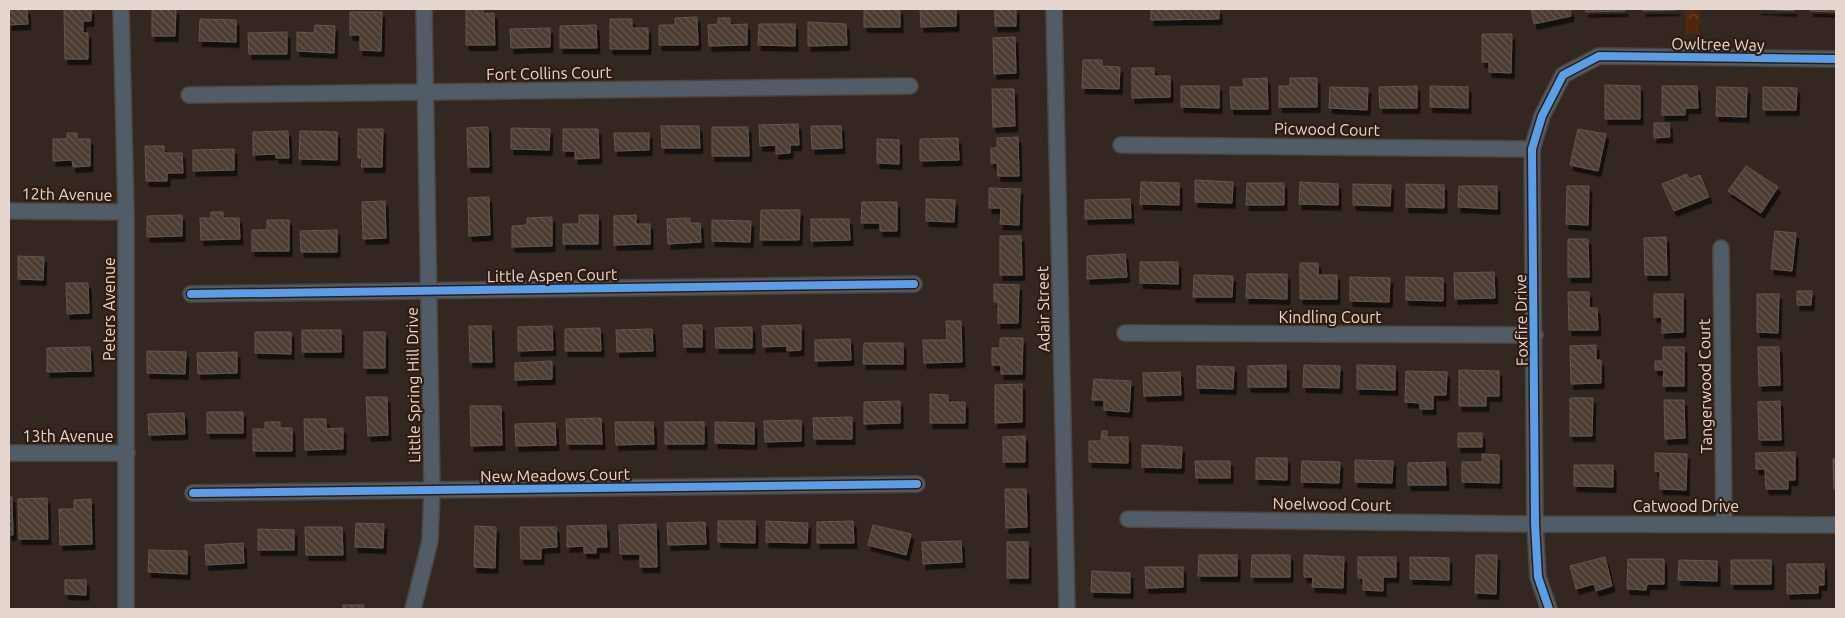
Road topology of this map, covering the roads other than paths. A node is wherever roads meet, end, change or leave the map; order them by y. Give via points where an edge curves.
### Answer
1 (121, 9) edge
2 (424, 9) edge
3 (1054, 9) edge
4 (1599, 56) joint
5 (1836, 59) edge
6 (910, 86) dead end
7 (426, 92) junction
8 (189, 95) dead end
9 (1121, 145) dead end
10 (1532, 149) junction
11 (9, 211) edge
12 (126, 212) junction
13 (1721, 248) dead end
14 (914, 284) dead end
15 (429, 290) junction
16 (191, 294) dead end
17 (1124, 333) dead end
18 (1535, 335) junction
19 (9, 453) edge
20 (127, 453) junction
21 (917, 484) dead end
22 (432, 490) junction
23 (193, 493) dead end
24 (1128, 519) dead end
25 (1724, 523) junction
26 (1535, 524) junction
27 (1836, 525) edge
28 (126, 609) edge
29 (413, 609) edge
30 (1067, 609) edge
31 (1549, 609) edge

1 - 12 street, Peters Avenue
2 - 7 street, Little Spring Hill Drive
3 - 30 street, Adair Street
4 - 5 street, Owltree Way
4 - 10 street, Foxfire Drive via 1563,75 1542,116
6 - 7 street, Fort Collins Court
7 - 8 street, Fort Collins Court
7 - 15 street, Little Spring Hill Drive
9 - 10 street, Picwood Court
10 - 18 street, Foxfire Drive
11 - 12 street, 12th Avenue
12 - 20 street, Peters Avenue
13 - 25 street, Tangerwood Court
14 - 15 street, Little Aspen Court
15 - 16 street, Little Aspen Court
15 - 22 street, Little Spring Hill Drive
17 - 18 street, Kindling Court
18 - 26 street, Foxfire Drive
19 - 20 street, 13th Avenue
20 - 28 street, Peters Avenue
21 - 22 street, New Meadows Court
22 - 23 street, New Meadows Court
22 - 29 street, Little Spring Hill Drive via 430,541
24 - 26 street, Noelwood Court
25 - 26 street, Catwood Drive
25 - 27 street, Catwood Drive
26 - 31 street, Foxfire Drive via 1538,577

